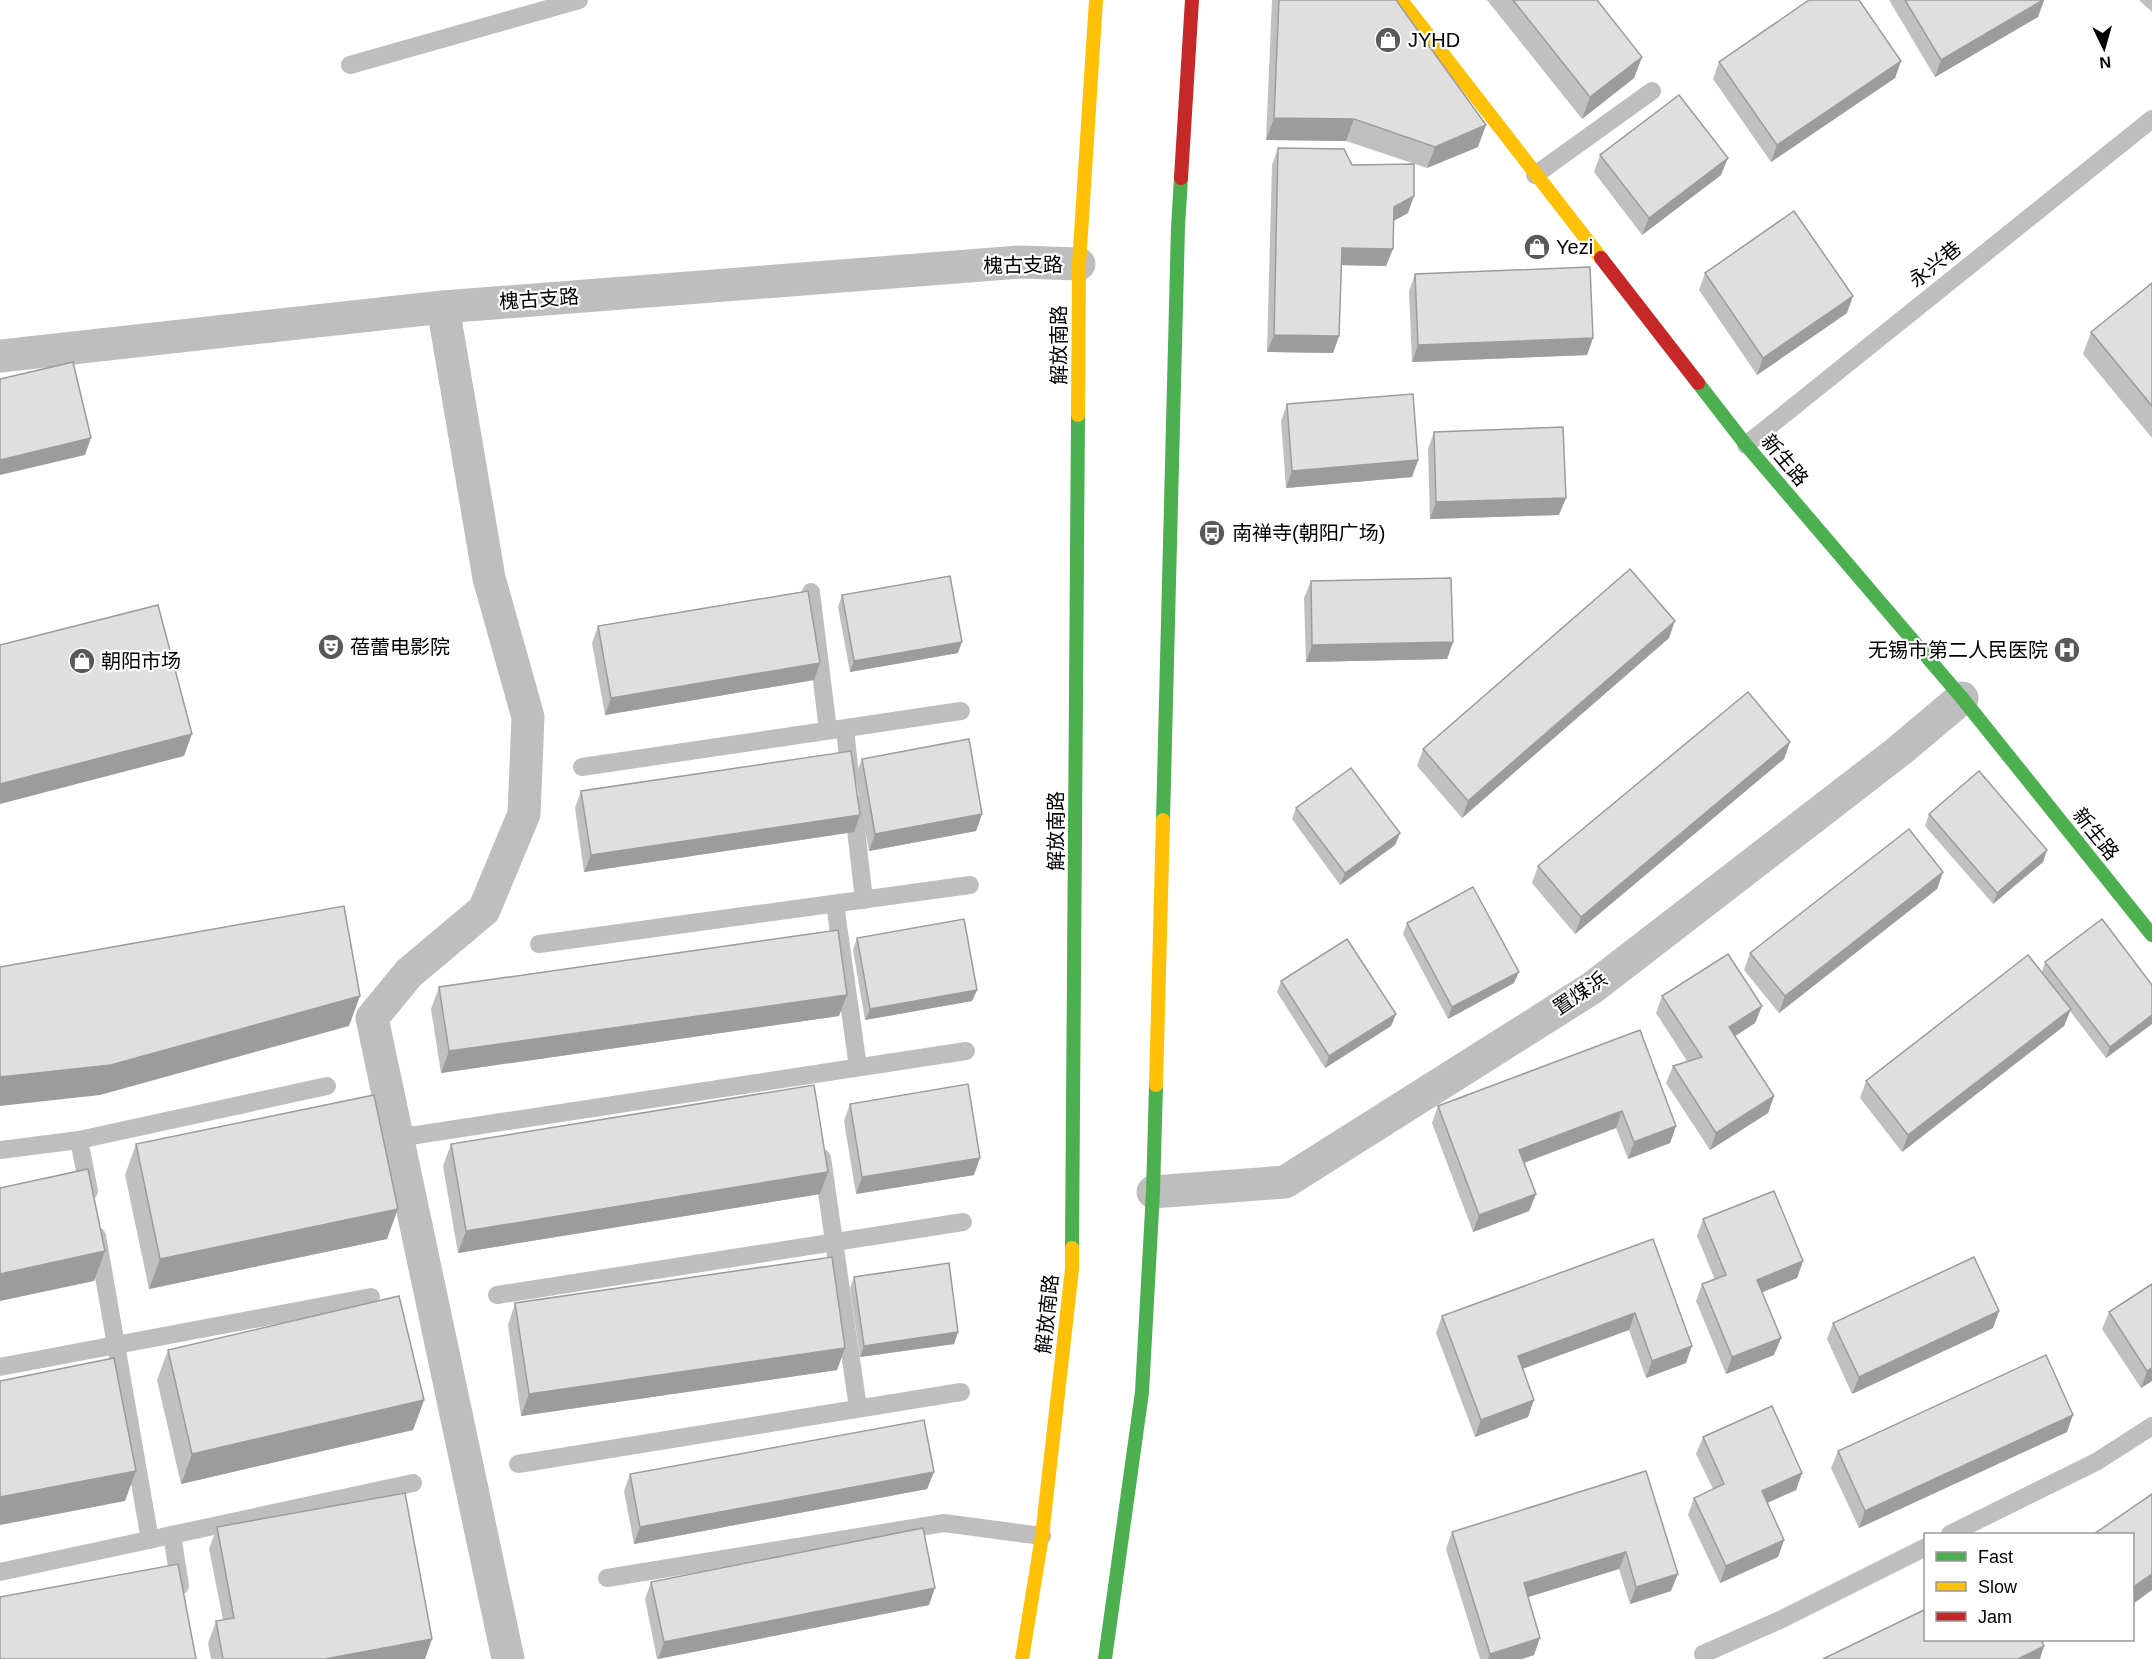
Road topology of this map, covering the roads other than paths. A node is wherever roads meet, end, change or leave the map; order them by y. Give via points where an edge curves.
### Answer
1 (579, 0) edge
2 (1096, 0) edge
3 (1192, 0) edge
4 (1401, 0) edge
5 (350, 65) dead end
6 (1652, 91) dead end
7 (2152, 119) edge
8 (1535, 175) junction
9 (1079, 264) junction
10 (443, 307) junction
11 (0, 356) edge
12 (1746, 445) junction
13 (811, 592) edge
14 (1962, 698) junction
15 (961, 711) dead end
16 (836, 729) junction
17 (582, 767) dead end
18 (970, 885) dead end
19 (864, 900) junction
20 (835, 904) junction
21 (2152, 935) edge
22 (539, 944) dead end
23 (966, 1051) dead end
24 (858, 1067) junction
25 (810, 1075) junction
26 (327, 1086) dead end
27 (814, 1097) edge
28 (397, 1138) junction
29 (79, 1140) junction
30 (820, 1142) edge
31 (0, 1150) edge
32 (1153, 1192) junction
33 (963, 1222) dead end
34 (834, 1243) junction
35 (496, 1295) dead end
36 (371, 1297) dead end
37 (117, 1345) junction
38 (0, 1367) edge
39 (961, 1392) dead end
40 (858, 1408) junction
41 (2152, 1426) edge
42 (518, 1464) dead end
43 (413, 1483) dead end
44 (1952, 1533) edge
45 (172, 1535) junction
46 (1042, 1536) junction
47 (150, 1540) junction
48 (1924, 1548) edge
49 (0, 1572) edge
50 (607, 1578) dead end
51 (183, 1603) edge
52 (1703, 1654) dead end
53 (508, 1659) edge
54 (1022, 1659) edge
55 (1105, 1659) edge

1 - 5 lane
2 - 9 main road, 解放南路
3 - 32 main road via 1178,227
4 - 8 main road, 新生路
6 - 8 lane
7 - 12 lane, 永兴巷
8 - 12 main road, 新生路
9 - 10 street, 槐古支路 via 1020,262
9 - 46 main road, 解放南路 via 1072,1269
10 - 11 street, 槐古支路
10 - 28 street via 489,578 528,717 524,814 484,910 409,973 372,1018
12 - 14 main road, 新生路
13 - 16 lane
14 - 21 main road, 新生路
14 - 32 street, 置煤浜 via 1592,988 1285,1182
15 - 16 lane
16 - 17 lane
16 - 19 lane
18 - 19 lane
19 - 20 lane
20 - 22 lane
20 - 24 lane
23 - 24 lane
24 - 25 lane
25 - 27 lane
25 - 28 lane
26 - 29 lane
28 - 53 street
29 - 31 lane
29 - 37 lane
30 - 34 lane
32 - 55 main road via 1142,1392
33 - 34 lane
34 - 35 lane
34 - 40 lane
36 - 37 lane
37 - 38 lane
37 - 47 lane
39 - 40 lane
40 - 42 lane
41 - 44 lane via 2096,1462
43 - 45 lane
45 - 47 lane
45 - 51 lane
46 - 50 lane via 944,1524
46 - 54 main road, 解放南路
47 - 49 lane
48 - 52 lane

